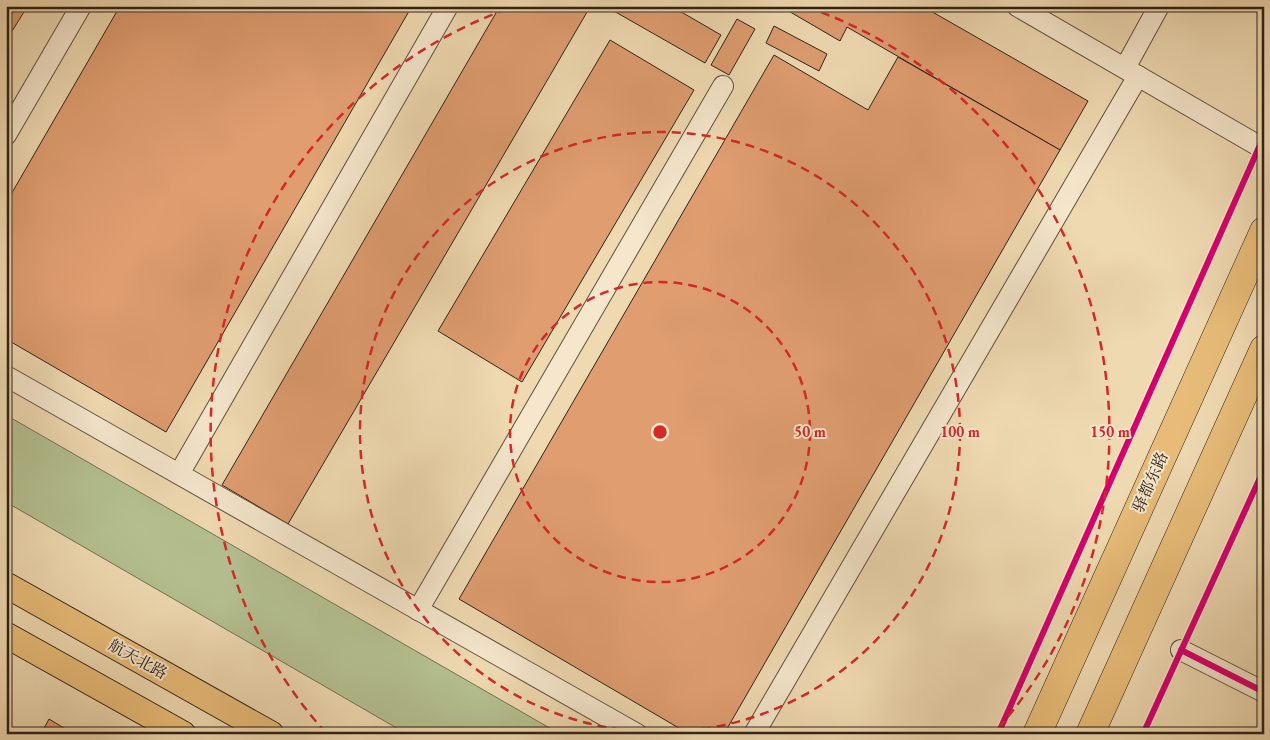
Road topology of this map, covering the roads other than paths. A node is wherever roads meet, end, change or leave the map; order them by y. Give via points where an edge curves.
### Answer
1 (81, 6) edge
2 (448, 6) edge
3 (1017, 6) edge
4 (1159, 6) edge
5 (1131, 72) junction
6 (723, 86) dead end
7 (6, 135) edge
8 (1264, 149) edge
9 (1264, 231) edge
10 (1264, 349) edge
11 (6, 376) edge
12 (179, 474) junction
13 (6, 585) edge
14 (418, 610) junction
15 (6, 635) edge
16 (1181, 650) dead end
17 (1264, 692) edge
18 (183, 734) edge
19 (271, 734) edge
20 (637, 734) edge
21 (754, 734) edge
22 (1037, 734) edge
23 (1090, 734) edge

1 - 7 street
2 - 12 street
3 - 5 street
4 - 5 street
5 - 8 street
5 - 21 street
6 - 14 street
9 - 22 highway, 驿都东路
10 - 23 highway
11 - 12 street
12 - 14 street
13 - 19 main road, 航天北路
14 - 20 street
15 - 18 main road
16 - 17 street

